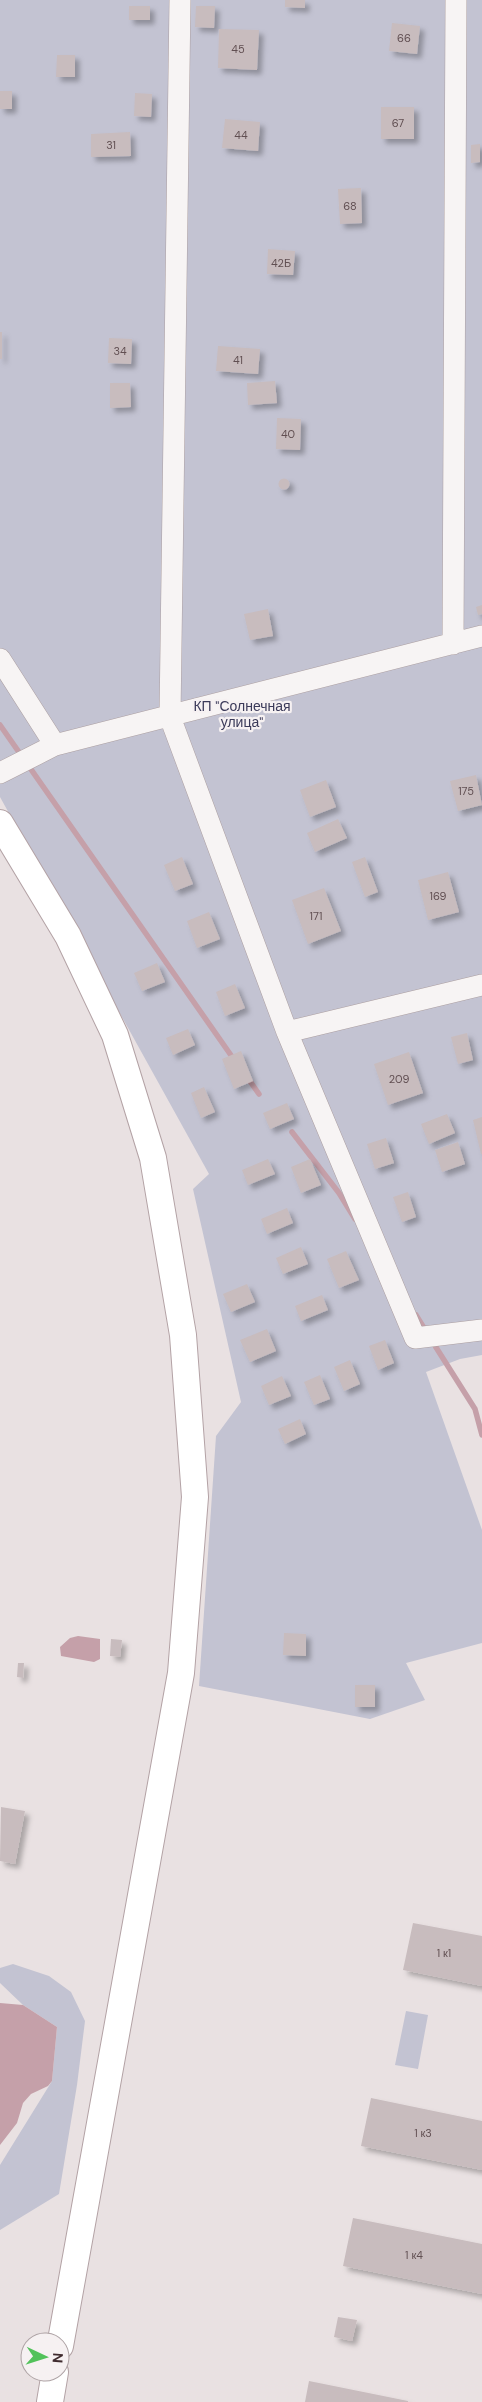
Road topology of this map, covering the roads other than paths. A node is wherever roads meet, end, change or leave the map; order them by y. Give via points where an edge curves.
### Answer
1 (180, 0) edge
2 (456, 0) edge
3 (482, 636) edge
4 (453, 644) junction
5 (0, 659) edge
6 (170, 717) junction
7 (55, 745) junction
8 (0, 773) edge
9 (0, 823) edge
10 (482, 985) edge
11 (287, 1032) junction
12 (482, 1330) edge
13 (63, 2332) edge
14 (53, 2382) edge
15 (50, 2402) edge

1 - 6 street
2 - 4 street
3 - 4 street
4 - 6 street
5 - 7 street
6 - 7 street
6 - 11 street
7 - 8 street
9 - 13 main road via 68,936 115,1035 153,1158 183,1335 195,1497 182,1673
10 - 11 street
11 - 12 street via 415,1338
14 - 15 main road

